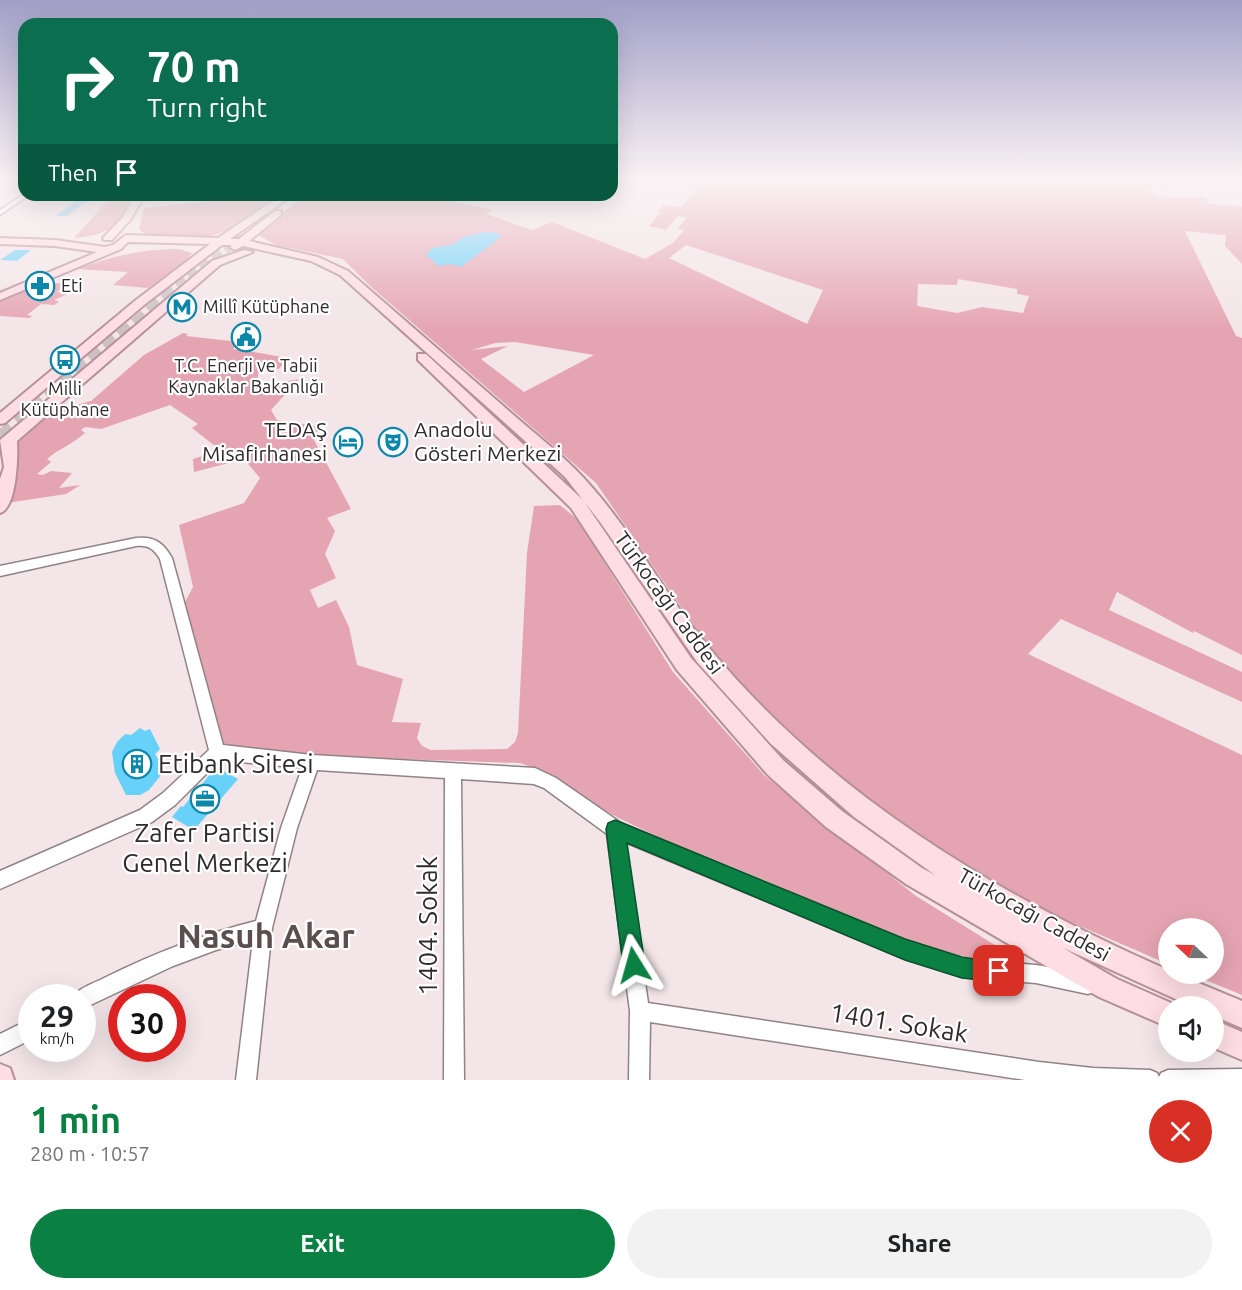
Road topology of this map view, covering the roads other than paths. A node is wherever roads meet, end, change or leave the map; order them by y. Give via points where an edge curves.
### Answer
1 (114, 230) edge
2 (131, 230) edge
3 (252, 230) edge
4 (252, 230) edge
5 (106, 238) junction
6 (0, 241) edge
7 (181, 242) junction
8 (55, 243) junction
9 (120, 243) junction
10 (236, 243) junction
11 (93, 248) junction
12 (209, 249) junction
13 (0, 296) edge
14 (428, 355) junction
15 (1, 416) edge
16 (22, 428) junction
17 (5, 443) edge
18 (0, 465) edge
19 (4, 486) junction
20 (585, 502) junction
21 (0, 507) edge
22 (0, 571) edge
23 (217, 752) junction
24 (312, 762) junction
25 (453, 771) junction
26 (615, 829) junction
27 (0, 880) edge
28 (263, 928) junction
29 (1108, 988) junction
30 (96, 993) edge
31 (1158, 1010) edge
32 (640, 1011) junction
33 (1242, 1015) edge
34 (18, 1035) edge
35 (1224, 1038) edge
36 (0, 1045) edge
37 (1242, 1046) edge
38 (1242, 1079) edge
39 (246, 1080) edge
40 (454, 1080) edge
41 (639, 1080) edge
42 (1150, 1080) edge
43 (1168, 1080) edge

1 - 5 main road
2 - 9 main road
3 - 10 main road
4 - 10 main road
5 - 8 main road
5 - 9 main road
5 - 11 main road
6 - 8 main road
7 - 9 main road
7 - 10 main road
7 - 10 main road
8 - 11 main road
9 - 11 main road
9 - 12 main road
9 - 13 main road
10 - 12 main road
10 - 14 main road, Türkocağı Caddesi via 323,270
10 - 14 main road, Türkocağı Caddesi via 335,267
10 - 16 main road
11 - 13 main road via 75,262
12 - 15 main road
14 - 20 main road, Türkocağı Caddesi via 541,447
15 - 16 main road
16 - 17 main road
17 - 19 main road via 11,467
18 - 19 main road
19 - 21 main road
20 - 29 main road, Türkocağı Caddesi via 684,664 718,707 776,768 834,819 914,876
20 - 33 main road, Türkocağı Caddesi via 703,655 792,748 882,826 1046,926
22 - 23 street via 136,542 150,540 158,544 168,565
23 - 24 street
23 - 27 street via 146,816
24 - 25 street
24 - 28 street via 289,828
25 - 26 street via 535,776
25 - 40 street, 1404. Sokak
26 - 29 street via 905,950 962,968 1036,974
26 - 32 street
28 - 30 street via 201,944
28 - 39 street
29 - 31 main road, Türkocağı Caddesi
32 - 41 street
32 - 42 street, 1401. Sokak via 1039,1072
34 - 36 street
35 - 37 main road
38 - 43 street

